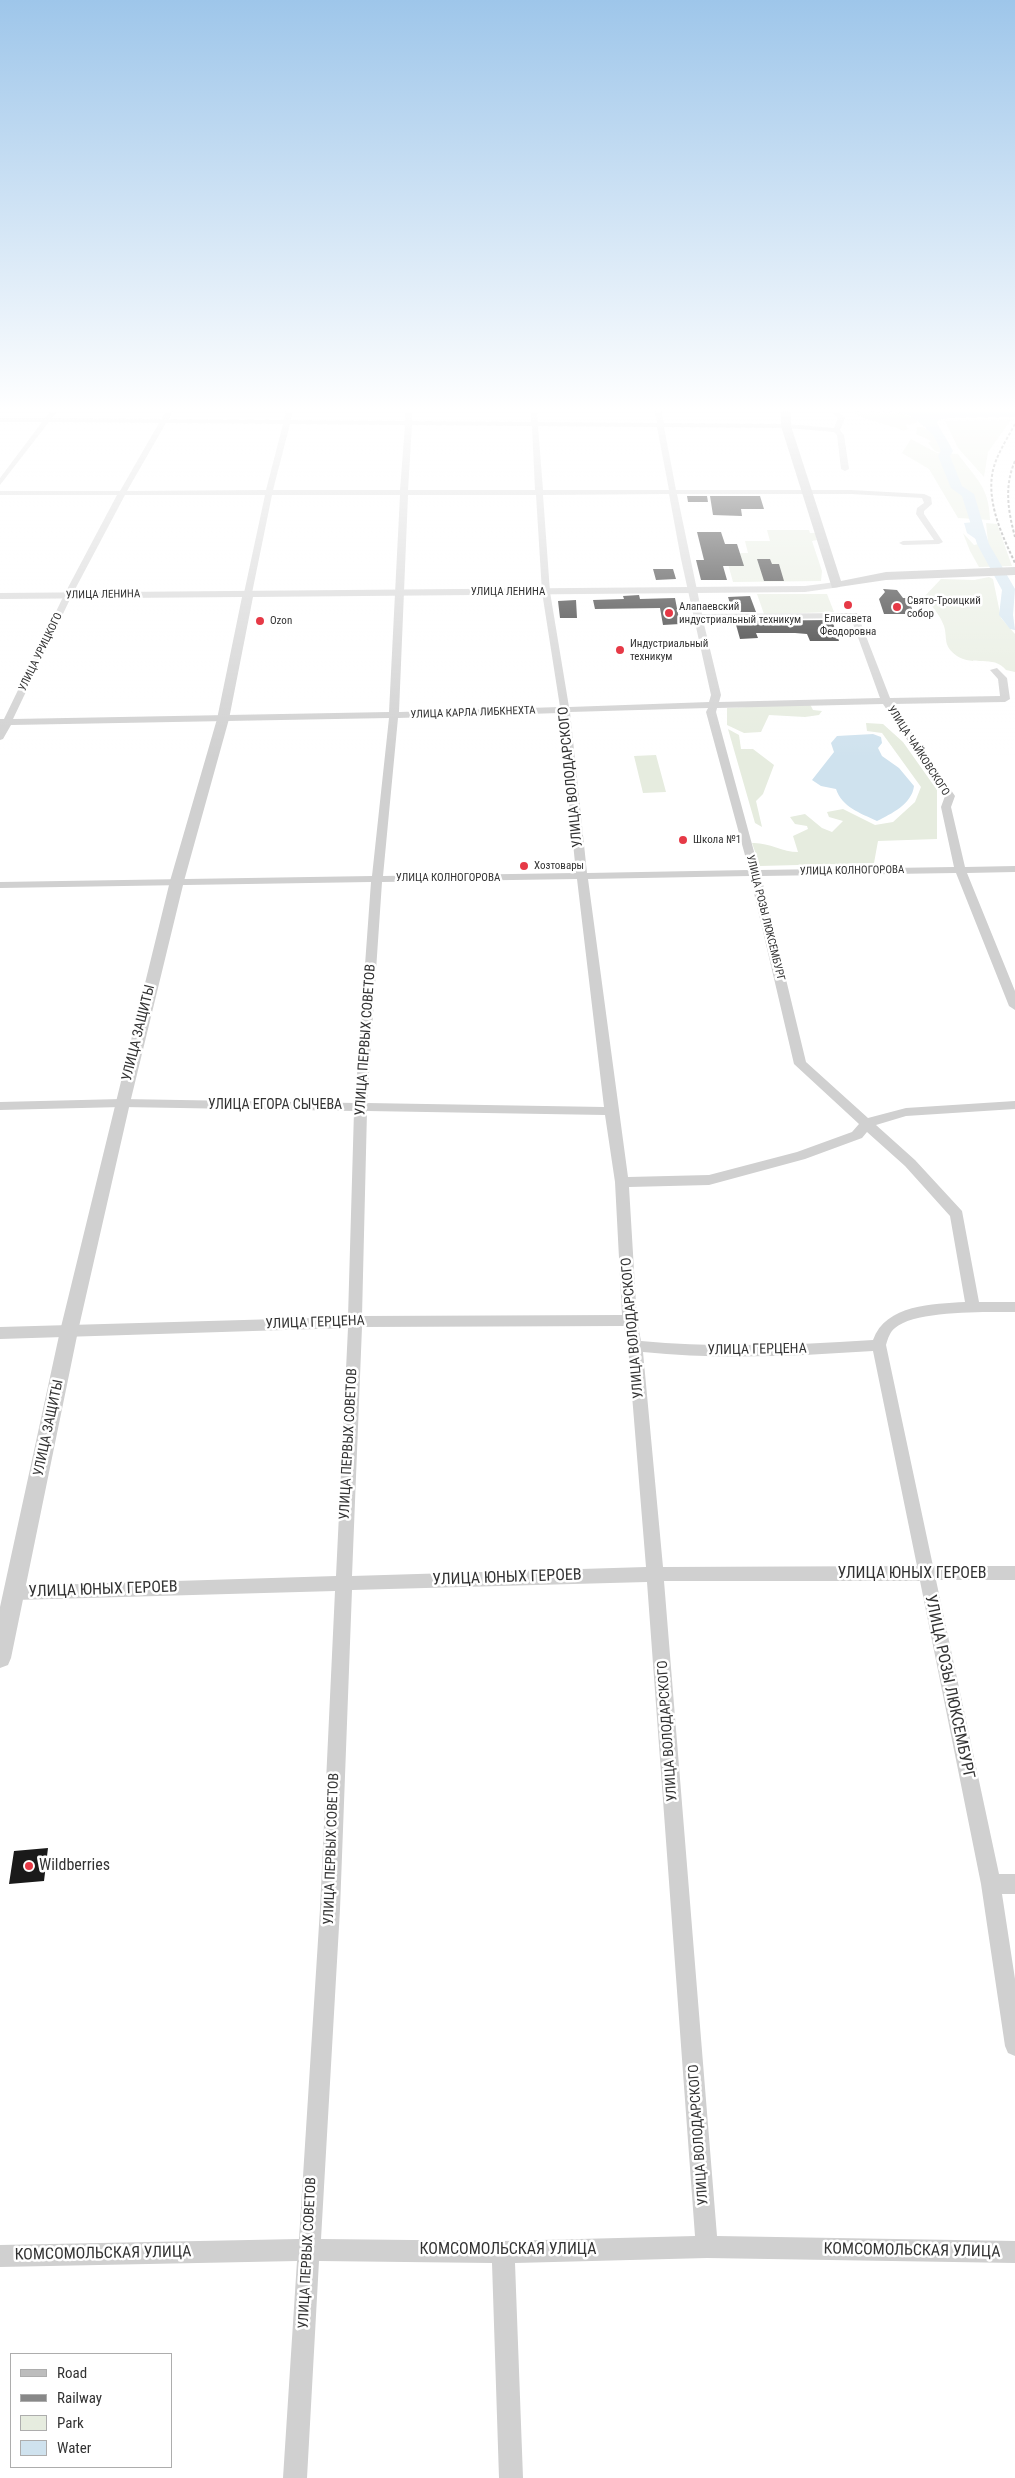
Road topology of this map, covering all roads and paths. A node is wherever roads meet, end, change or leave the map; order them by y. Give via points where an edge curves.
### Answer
1 (104, 527) edge
2 (262, 527) edge
3 (402, 527) edge
4 (543, 527) edge
5 (680, 527) edge
6 (816, 527) edge
7 (929, 527) edge
8 (903, 543) dead end
9 (827, 562) junction
10 (1015, 572) edge
11 (863, 578) junction
12 (836, 585) junction
13 (692, 590) junction
14 (398, 592) junction
15 (546, 592) junction
16 (248, 594) junction
17 (0, 596) edge
18 (68, 596) junction
19 (699, 618) junction
20 (994, 670) dead end
21 (886, 701) junction
22 (714, 705) junction
23 (565, 711) junction
24 (394, 715) junction
25 (223, 718) junction
26 (4, 722) edge
27 (0, 737) edge
28 (960, 869) junction
29 (1015, 869) edge
30 (755, 873) junction
31 (582, 877) junction
32 (376, 878) junction
33 (177, 881) junction
34 (0, 885) edge
35 (1015, 1006) edge
36 (122, 1103) junction
37 (1015, 1104) edge
38 (361, 1105) junction
39 (0, 1106) edge
40 (611, 1110) junction
41 (867, 1124) junction
42 (622, 1182) junction
43 (973, 1306) junction
44 (1015, 1307) edge
45 (630, 1320) junction
46 (355, 1322) junction
47 (69, 1331) junction
48 (0, 1333) edge
49 (882, 1338) junction
50 (635, 1346) junction
51 (655, 1574) junction
52 (925, 1574) junction
53 (1015, 1574) edge
54 (343, 1584) junction
55 (7, 1593) edge
56 (0, 1658) edge
57 (991, 1884) junction
58 (1015, 1884) edge
59 (1015, 2046) edge
60 (707, 2247) junction
61 (308, 2250) junction
62 (503, 2252) junction
63 (1015, 2252) edge
64 (0, 2256) edge
65 (295, 2478) edge
66 (511, 2478) edge

1 - 18 street, УЛИЦА УРИЦКОГО
2 - 16 street, УЛИЦА ЗАЩИТЫ
3 - 14 street, УЛИЦА ПЕРВЫХ СОВЕТОВ
4 - 15 street, УЛИЦА ВОЛОДАРСКОГО
5 - 13 street, УЛИЦА РОЗЫ ЛЮКСЕМБУРГ
6 - 9 main road
7 - 8 street via 939,542
9 - 11 main road via 845,577
9 - 12 main road
10 - 11 main road, УЛИЦА ЛЕНИНА
11 - 12 main road, УЛИЦА ЛЕНИНА
12 - 13 street, УЛИЦА ЛЕНИНА via 805,589
13 - 15 street, УЛИЦА ЛЕНИНА
13 - 19 street, УЛИЦА РОЗЫ ЛЮКСЕМБУРГ
14 - 15 street, УЛИЦА ЛЕНИНА
14 - 16 street, УЛИЦА ЛЕНИНА
14 - 24 street, УЛИЦА ПЕРВЫХ СОВЕТОВ
15 - 23 street, УЛИЦА ВОЛОДАРСКОГО
16 - 18 street, УЛИЦА ЛЕНИНА
16 - 25 street, УЛИЦА ЗАЩИТЫ
17 - 18 street, УЛИЦА ЛЕНИНА
18 - 26 street, УЛИЦА УРИЦКОГО
19 - 21 street, УЛИЦА ЧАЙКОВСКОГО via 854,615
19 - 22 street, УЛИЦА РОЗЫ ЛЮКСЕМБУРГ via 716,695
20 - 21 street, УЛИЦА КАРЛА ЛИБКНЕХТА via 1002,678 1005,699
21 - 22 street, УЛИЦА КАРЛА ЛИБКНЕХТА
21 - 28 street, УЛИЦА ЧАЙКОВСКОГО via 950,796 946,807
22 - 23 street, УЛИЦА КАРЛА ЛИБКНЕХТА
22 - 30 street, УЛИЦА РОЗЫ ЛЮКСЕМБУРГ via 711,712
23 - 24 street, УЛИЦА КАРЛА ЛИБКНЕХТА
23 - 31 street, УЛИЦА ВОЛОДАРСКОГО
24 - 25 street, УЛИЦА КАРЛА ЛИБКНЕХТА
24 - 32 street, УЛИЦА ПЕРВЫХ СОВЕТОВ
25 - 26 street, УЛИЦА КАРЛА ЛИБКНЕХТА
25 - 33 street, УЛИЦА ЗАЩИТЫ
26 - 27 street, УЛИЦА УРИЦКОГО
28 - 29 street, УЛИЦА КОЛНОГОРОВА
28 - 30 street, УЛИЦА КОЛНОГОРОВА
28 - 35 street, УЛИЦА ЧАЙКОВСКОГО
30 - 31 street, УЛИЦА КОЛНОГОРОВА
30 - 41 street, УЛИЦА РОЗЫ ЛЮКСЕМБУРГ via 800,1064
31 - 32 street, УЛИЦА КОЛНОГОРОВА
31 - 40 street, УЛИЦА ВОЛОДАРСКОГО
32 - 33 street, УЛИЦА КОЛНОГОРОВА
32 - 38 street, УЛИЦА ПЕРВЫХ СОВЕТОВ
33 - 34 street, УЛИЦА КОЛНОГОРОВА
33 - 36 street, УЛИЦА ЗАЩИТЫ
36 - 38 street, УЛИЦА ЕГОРА СЫЧЕВА
36 - 39 street, УЛИЦА ЕГОРА СЫЧЕВА
36 - 47 street, УЛИЦА ЗАЩИТЫ
37 - 41 street via 906,1112
38 - 40 street, УЛИЦА ЕГОРА СЫЧЕВА
38 - 46 street, УЛИЦА ПЕРВЫХ СОВЕТОВ
40 - 42 street, УЛИЦА ВОЛОДАРСКОГО
41 - 42 street via 857,1135 800,1156 709,1180
41 - 43 street, УЛИЦА РОЗЫ ЛЮКСЕМБУРГ via 910,1163 957,1214
42 - 45 street, УЛИЦА ВОЛОДАРСКОГО
43 - 44 street
43 - 49 street via 904,1316 890,1324
45 - 46 street, УЛИЦА ГЕРЦЕНА
45 - 50 street, УЛИЦА ВОЛОДАРСКОГО
46 - 47 street, УЛИЦА ГЕРЦЕНА
46 - 54 street, УЛИЦА ПЕРВЫХ СОВЕТОВ
47 - 48 street, УЛИЦА ГЕРЦЕНА
47 - 55 street, УЛИЦА ЗАЩИТЫ
49 - 50 street, УЛИЦА ГЕРЦЕНА via 804,1350 697,1350
49 - 52 street, УЛИЦА РОЗЫ ЛЮКСЕМБУРГ
50 - 51 street, УЛИЦА ВОЛОДАРСКОГО
51 - 52 street, УЛИЦА ЮНЫХ ГЕРОЕВ
51 - 54 street, УЛИЦА ЮНЫХ ГЕРОЕВ
51 - 60 street, УЛИЦА ВОЛОДАРСКОГО
52 - 53 street, УЛИЦА ЮНЫХ ГЕРОЕВ
52 - 57 street, УЛИЦА РОЗЫ ЛЮКСЕМБУРГ
54 - 55 street, УЛИЦА ЮНЫХ ГЕРОЕВ
54 - 61 street, УЛИЦА ПЕРВЫХ СОВЕТОВ via 330,1909
55 - 56 street, УЛИЦА ЗАЩИТЫ
57 - 58 street
57 - 59 street, УЛИЦА РОЗЫ ЛЮКСЕМБУРГ
60 - 62 street, КОМСОМОЛЬСКАЯ УЛИЦА
60 - 63 street, КОМСОМОЛЬСКАЯ УЛИЦА
61 - 62 street, КОМСОМОЛЬСКАЯ УЛИЦА
61 - 64 street, КОМСОМОЛЬСКАЯ УЛИЦА
61 - 65 street, УЛИЦА ПЕРВЫХ СОВЕТОВ
62 - 66 street

